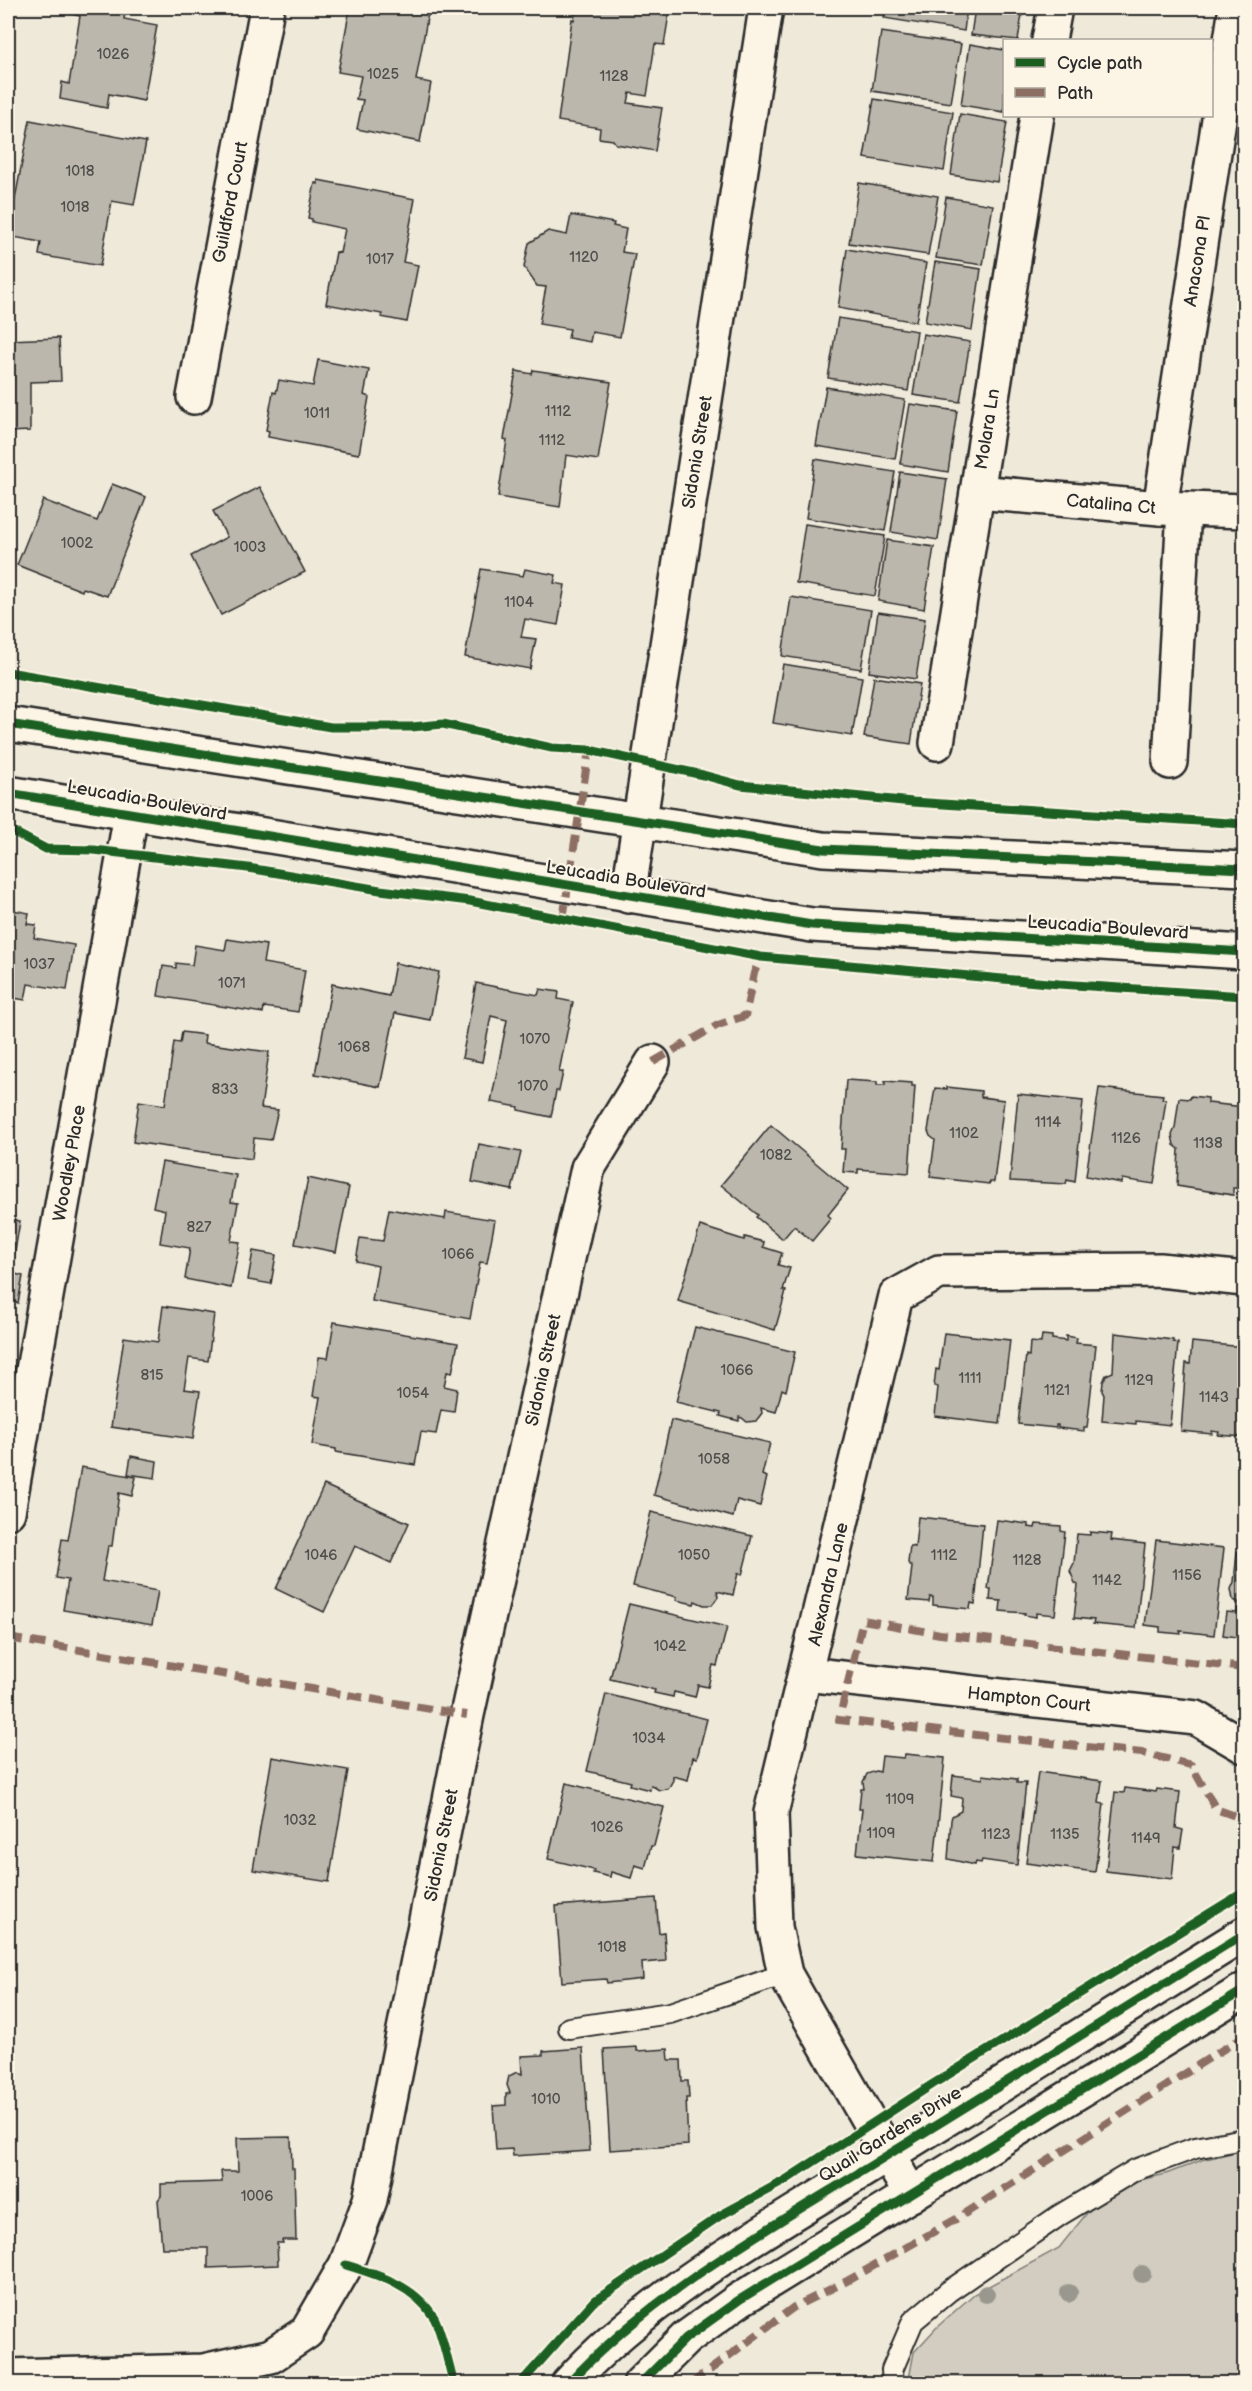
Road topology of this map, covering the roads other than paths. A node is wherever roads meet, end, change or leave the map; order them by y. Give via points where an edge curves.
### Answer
1 (267, 8) edge
2 (765, 8) edge
3 (1055, 8) edge
4 (1235, 14) dead end
5 (1049, 39) edge
6 (1037, 117) edge
7 (194, 397) dead end
8 (977, 492) junction
9 (1172, 508) junction
10 (1245, 511) edge
11 (8, 724) edge
12 (937, 743) dead end
13 (1170, 762) dead end
14 (8, 793) edge
15 (131, 814) junction
16 (639, 822) junction
17 (1245, 869) edge
18 (628, 896) junction
19 (1245, 952) edge
20 (653, 1062) dead end
21 (1245, 1279) edge
22 (8, 1512) edge
23 (806, 1674) junction
24 (1245, 1746) edge
25 (1245, 1934) edge
26 (785, 1974) junction
27 (1245, 1990) edge
28 (568, 2028) dead end
29 (1245, 2139) edge
30 (888, 2155) junction
31 (911, 2195) junction
32 (8, 2376) edge
33 (568, 2384) edge
34 (640, 2384) edge
35 (893, 2384) edge

1 - 7 street, Guildford Court
2 - 16 street, Sidonia Street
3 - 5 street
4 - 9 street, Anacona Pl
6 - 8 street, Molara Ln
8 - 9 street, Catalina Ct
8 - 12 street, Molara Ln
9 - 10 street, Catalina Ct
9 - 13 street, Anacona Pl
11 - 16 street
14 - 15 street, Leucadia Boulevard
15 - 18 street, Leucadia Boulevard
15 - 22 street, Woodley Place
16 - 17 street via 823,849
16 - 18 street, Sidonia Street
18 - 19 street, Leucadia Boulevard via 812,925
20 - 32 street, Sidonia Street via 588,1168 467,1715 370,2200 346,2265 307,2332 271,2356 203,2371
21 - 23 street, Alexandra Lane via 1160,1270 939,1272 896,1296
23 - 24 street, Hampton Court via 1196,1718
23 - 26 street, Alexandra Lane via 771,1813 775,1927
25 - 30 street, Quail Gardens Drive
26 - 28 lane via 670,2013
26 - 30 street, Alexandra Lane
27 - 31 street
29 - 35 lane via 1195,2148 1135,2170 1060,2215 949,2291 913,2321 892,2370
30 - 31 street, Alexandra Lane
30 - 33 street, Quail Gardens Drive via 686,2283 596,2354
31 - 34 street via 739,2300 686,2338

